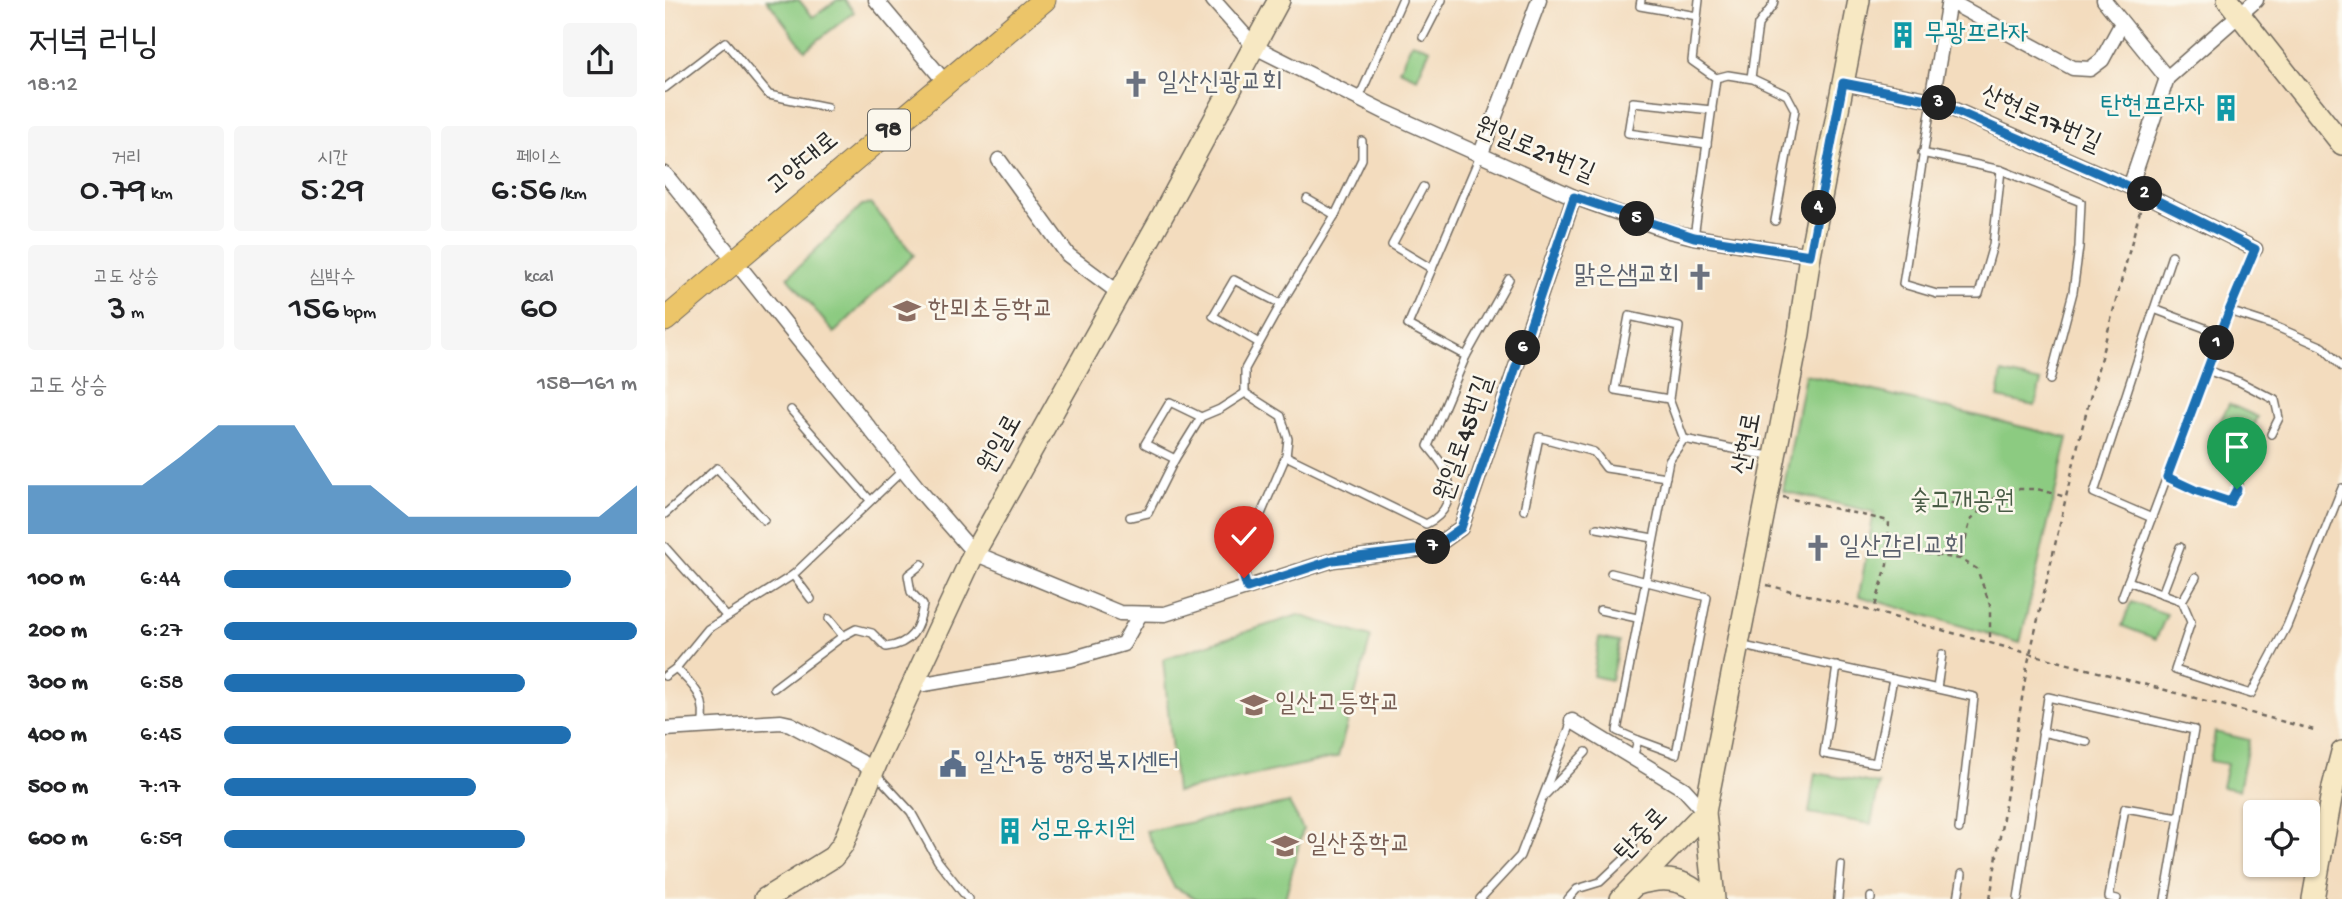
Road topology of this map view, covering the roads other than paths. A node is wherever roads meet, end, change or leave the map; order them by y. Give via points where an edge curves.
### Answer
1 (876, 0) edge
2 (1029, 0) edge
3 (1044, 0) edge
4 (1213, 0) edge
5 (1279, 0) edge
6 (1402, 0) edge
7 (1539, 0) edge
8 (1641, 0) edge
9 (1699, 0) edge
10 (1774, 0) edge
11 (1859, 0) edge
12 (2104, 0) edge
13 (2256, 0) edge
14 (1438, 1) edge
15 (1949, 1) edge
16 (2234, 8) edge
17 (1697, 16) junction
18 (2122, 23) junction
19 (1423, 37) dead end
20 (1255, 47) junction
21 (942, 78) junction
22 (1716, 78) junction
23 (2167, 78) junction
24 (1751, 79) junction
25 (1843, 83) junction
26 (665, 88) edge
27 (1359, 99) junction
28 (1931, 100) junction
29 (827, 107) dead end
30 (1711, 110) junction
31 (1361, 141) dead end
32 (1707, 144) junction
33 (2342, 144) edge
34 (1922, 153) junction
35 (1480, 156) junction
36 (999, 160) dead end
37 (2001, 170) junction
38 (665, 174) edge
39 (1423, 187) dead end
40 (2130, 187) junction
41 (1574, 197) junction
42 (1307, 199) dead end
43 (1335, 215) junction
44 (1775, 221) dead end
45 (1694, 237) junction
46 (2255, 249) joint
47 (1810, 255) junction
48 (2172, 255) dead end
49 (731, 257) junction
50 (1432, 269) junction
51 (1509, 279) dead end
52 (1119, 293) junction
53 (1280, 304) junction
54 (665, 306) edge
55 (2154, 309) junction
56 (2229, 311) junction
57 (665, 320) edge
58 (2221, 334) junction
59 (1259, 343) junction
60 (1466, 356) junction
61 (2342, 367) edge
62 (2207, 370) junction
63 (2050, 380) dead end
64 (1245, 393) junction
65 (1669, 399) junction
66 (790, 410) dead end
67 (1201, 417) junction
68 (2271, 434) dead end
69 (1684, 439) junction
70 (1286, 456) junction
71 (1775, 457) junction
72 (1175, 459) junction
73 (903, 470) junction
74 (2239, 474) dead end
75 (1665, 477) junction
76 (2167, 477) junction
77 (2342, 488) edge
78 (870, 500) junction
79 (1524, 510) dead end
80 (665, 514) edge
81 (1130, 517) dead end
82 (2152, 518) junction
83 (764, 520) dead end
84 (1597, 527) dead end
85 (1653, 538) junction
86 (665, 547) edge
87 (2181, 547) dead end
88 (974, 553) junction
89 (922, 564) dead end
90 (1611, 573) dead end
91 (793, 575) junction
92 (2196, 577) dead end
93 (1645, 581) junction
94 (2128, 581) junction
95 (1247, 588) junction
96 (2162, 594) junction
97 (2122, 597) dead end
98 (811, 599) dead end
99 (2182, 601) junction
100 (1600, 610) dead end
101 (1140, 614) junction
102 (727, 617) junction
103 (1637, 618) junction
104 (829, 619) dead end
105 (843, 636) junction
106 (1738, 645) junction
107 (1942, 654) dead end
108 (1837, 666) junction
109 (676, 667) junction
110 (665, 676) edge
111 (1893, 679) junction
112 (915, 682) junction
113 (774, 688) dead end
114 (1937, 688) junction
115 (1572, 722) joint
116 (702, 727) junction
117 (665, 729) edge
118 (2042, 732) junction
119 (1638, 740) junction
120 (2087, 742) dead end
121 (1586, 752) dead end
122 (2342, 752) edge
123 (1633, 758) junction
124 (873, 771) junction
125 (1543, 797) junction
126 (1705, 812) junction
127 (2179, 817) junction
128 (1959, 829) dead end
129 (1633, 840) dead end
130 (1841, 865) dead end
131 (1962, 874) dead end
132 (1628, 892) edge
133 (765, 899) edge
134 (968, 899) edge
135 (1480, 899) edge
136 (1568, 899) edge
137 (1704, 899) edge
138 (1714, 899) edge
139 (1838, 899) edge
140 (1958, 899) edge
141 (2018, 899) edge
142 (2117, 899) edge
143 (2165, 899) edge
144 (2313, 899) edge

1 - 21 street
2 - 21 main road, 고양대로 / 98
3 - 21 main road, 고양대로 / 98
4 - 20 street
5 - 20 main road, 원일로
6 - 27 lane
7 - 35 street
8 - 17 lane via 1640,6
9 - 17 lane
10 - 24 lane via 1758,25
11 - 25 main road, 산현로
12 - 18 street
13 - 16 street
14 - 19 lane
15 - 18 street via 2073,68 2090,69 2102,60
15 - 28 street
16 - 23 street
16 - 33 main road
17 - 22 lane via 1692,61
18 - 23 street
20 - 27 street, 원일로21번길
20 - 52 main road, 원일로
21 - 49 main road, 고양대로 / 98
22 - 24 lane
22 - 30 lane
23 - 40 street
24 - 44 lane via 1787,95 1795,110
25 - 28 street, 산현로17번길
25 - 47 main road, 산현로
26 - 29 lane via 725,43 769,96
27 - 35 street, 원일로21번길
28 - 34 lane
28 - 40 street, 산현로17번길
30 - 32 lane
30 - 32 lane via 1633,102 1627,133
31 - 43 lane via 1362,159
32 - 45 lane
34 - 37 lane
34 - 37 lane via 1903,284 1937,294 1979,294 1993,245
35 - 41 street, 원일로21번길
35 - 50 lane
36 - 52 street via 1068,255
37 - 63 lane via 2081,202 2073,292
38 - 49 street
39 - 50 lane via 1392,245
40 - 46 street, 산현로17번길
41 - 45 street, 원일로21번길
41 - 95 street, 원일로45번길 via 1461,528 1433,548 1333,560
42 - 43 lane
43 - 53 lane
45 - 47 street, 원일로21번길
46 - 56 lane
47 - 71 main road, 산현로
48 - 55 lane
49 - 54 main road, 고양대로 / 98
49 - 57 main road, 고양대로 / 98
49 - 73 street
50 - 60 lane via 1408,325
51 - 60 lane
52 - 88 main road, 원일로
53 - 59 lane
53 - 59 lane via 1234,280 1213,316
55 - 58 lane
55 - 82 lane via 2094,493
56 - 58 lane
56 - 61 lane via 2323,347
58 - 62 lane
59 - 64 lane via 1245,369
60 - 70 lane via 1428,446 1447,473 1449,497 1440,518 1426,524
62 - 68 lane via 2275,400 2279,418
62 - 76 lane
64 - 67 lane
64 - 70 lane via 1281,416 1288,439
65 - 65 lane via 1679,327 1629,316 1615,390
65 - 69 lane
66 - 78 lane
67 - 72 lane
67 - 72 lane via 1170,402 1145,444
69 - 71 lane
69 - 75 lane via 1669,460
70 - 95 lane via 1243,556
71 - 106 main road, 산현로
72 - 81 lane via 1148,513
73 - 78 lane
73 - 88 street
74 - 76 lane via 2230,502
75 - 79 lane via 1606,468 1594,452 1539,436
75 - 85 lane
76 - 82 lane
77 - 99 lane via 2287,626 2251,694 2175,670 2191,622
78 - 91 lane
80 - 83 lane via 717,468
82 - 94 lane
84 - 85 lane
85 - 93 lane
86 - 102 lane
87 - 96 lane
88 - 101 street, 원일로45번길 via 1120,613
88 - 112 main road, 원일로
89 - 105 lane via 908,575 911,592 923,605 920,626 900,645 886,647 872,633 856,629
90 - 93 lane
91 - 98 lane
91 - 102 lane
92 - 99 lane
93 - 103 lane
93 - 119 lane via 1707,597 1676,754
94 - 96 lane
94 - 97 lane
95 - 101 street, 원일로45번길 via 1165,614
96 - 99 lane
100 - 103 lane
101 - 112 street via 1123,644 1071,659
102 - 109 lane via 708,629
103 - 119 lane via 1617,731
104 - 105 lane
105 - 113 lane
106 - 108 lane
106 - 126 main road, 산현로
107 - 114 lane
108 - 111 lane
108 - 111 lane via 1824,754 1876,763
109 - 110 lane
109 - 116 lane via 700,693
111 - 114 lane
112 - 124 main road, 원일로
114 - 128 lane via 1974,697
115 - 123 street
115 - 125 lane
116 - 117 street
116 - 124 street via 790,724
118 - 120 lane
118 - 127 lane via 2047,696 2194,730
118 - 141 lane
119 - 123 lane
121 - 125 lane
122 - 144 main road
123 - 126 street via 1684,789
124 - 133 main road, 원일로 via 839,851
124 - 134 lane via 911,812 938,861
125 - 135 lane via 1520,856
126 - 132 main road, 탄중로
126 - 138 main road, 산현로
127 - 142 lane via 2125,808 2109,897
127 - 143 lane
129 - 136 lane via 1633,851 1600,882 1577,889
130 - 139 lane
131 - 140 lane
132 - 137 main road via 1656,878 1680,882

